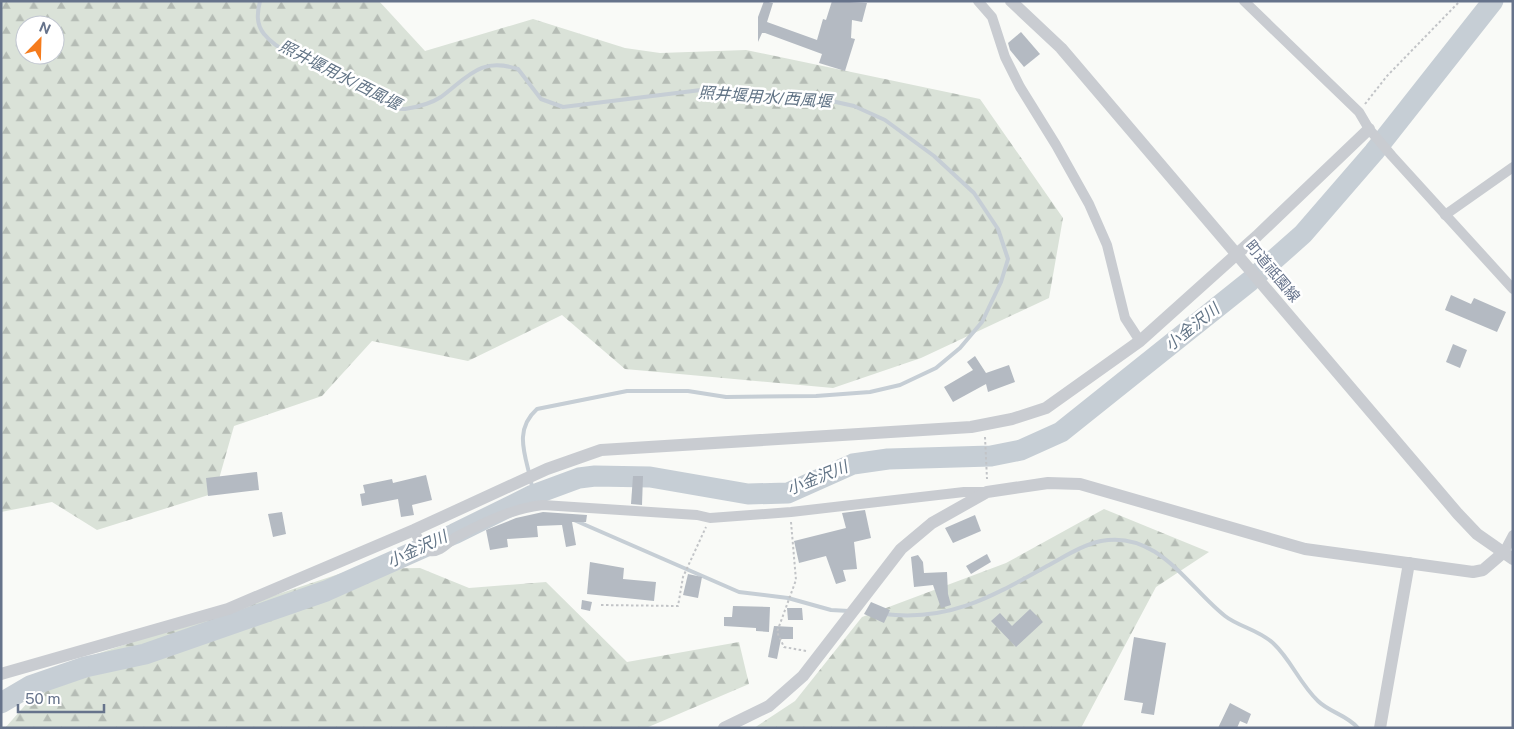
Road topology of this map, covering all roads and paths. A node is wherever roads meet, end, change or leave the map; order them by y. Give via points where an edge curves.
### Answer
1 (978, 1) edge
2 (1011, 1) edge
3 (1244, 1) edge
4 (1460, 1) edge
5 (1359, 112) junction
6 (1372, 132) junction
7 (1513, 167) edge
8 (1445, 215) junction
9 (1238, 254) junction
10 (1513, 288) edge
11 (1140, 341) junction
12 (986, 441) dead end
13 (986, 468) dead end
14 (987, 492) junction
15 (791, 512) junction
16 (710, 518) junction
17 (414, 530) junction
18 (1513, 535) edge
19 (1508, 555) edge
20 (1410, 563) junction
21 (601, 605) dead end
22 (822, 652) junction
23 (1, 674) edge
24 (724, 728) edge
25 (1380, 728) edge

1 - 11 street via 992,17 1005,57 1020,87 1089,204 1107,245 1125,318
2 - 9 street, 町道祗園線 via 1060,48
3 - 5 street
4 - 5 path via 1387,76
5 - 6 street
6 - 8 street
6 - 9 street
7 - 8 street
8 - 10 street
9 - 11 street
9 - 19 street, 町道祗園線 via 1458,514 1477,534
11 - 17 street via 1046,408 1012,419 971,427 601,450 547,468
12 - 13 path
14 - 15 street
14 - 20 street via 1048,483 1080,484 1304,549
14 - 22 street via 932,522 901,549
15 - 16 street
15 - 22 path via 796,580 777,632 784,647
16 - 17 street via 543,505 523,507 430,552 425,550
16 - 21 path via 683,577 678,606
17 - 23 street via 228,609
18 - 19 street
19 - 20 street via 1483,570 1473,572
20 - 25 street
22 - 24 street via 803,676 768,706

